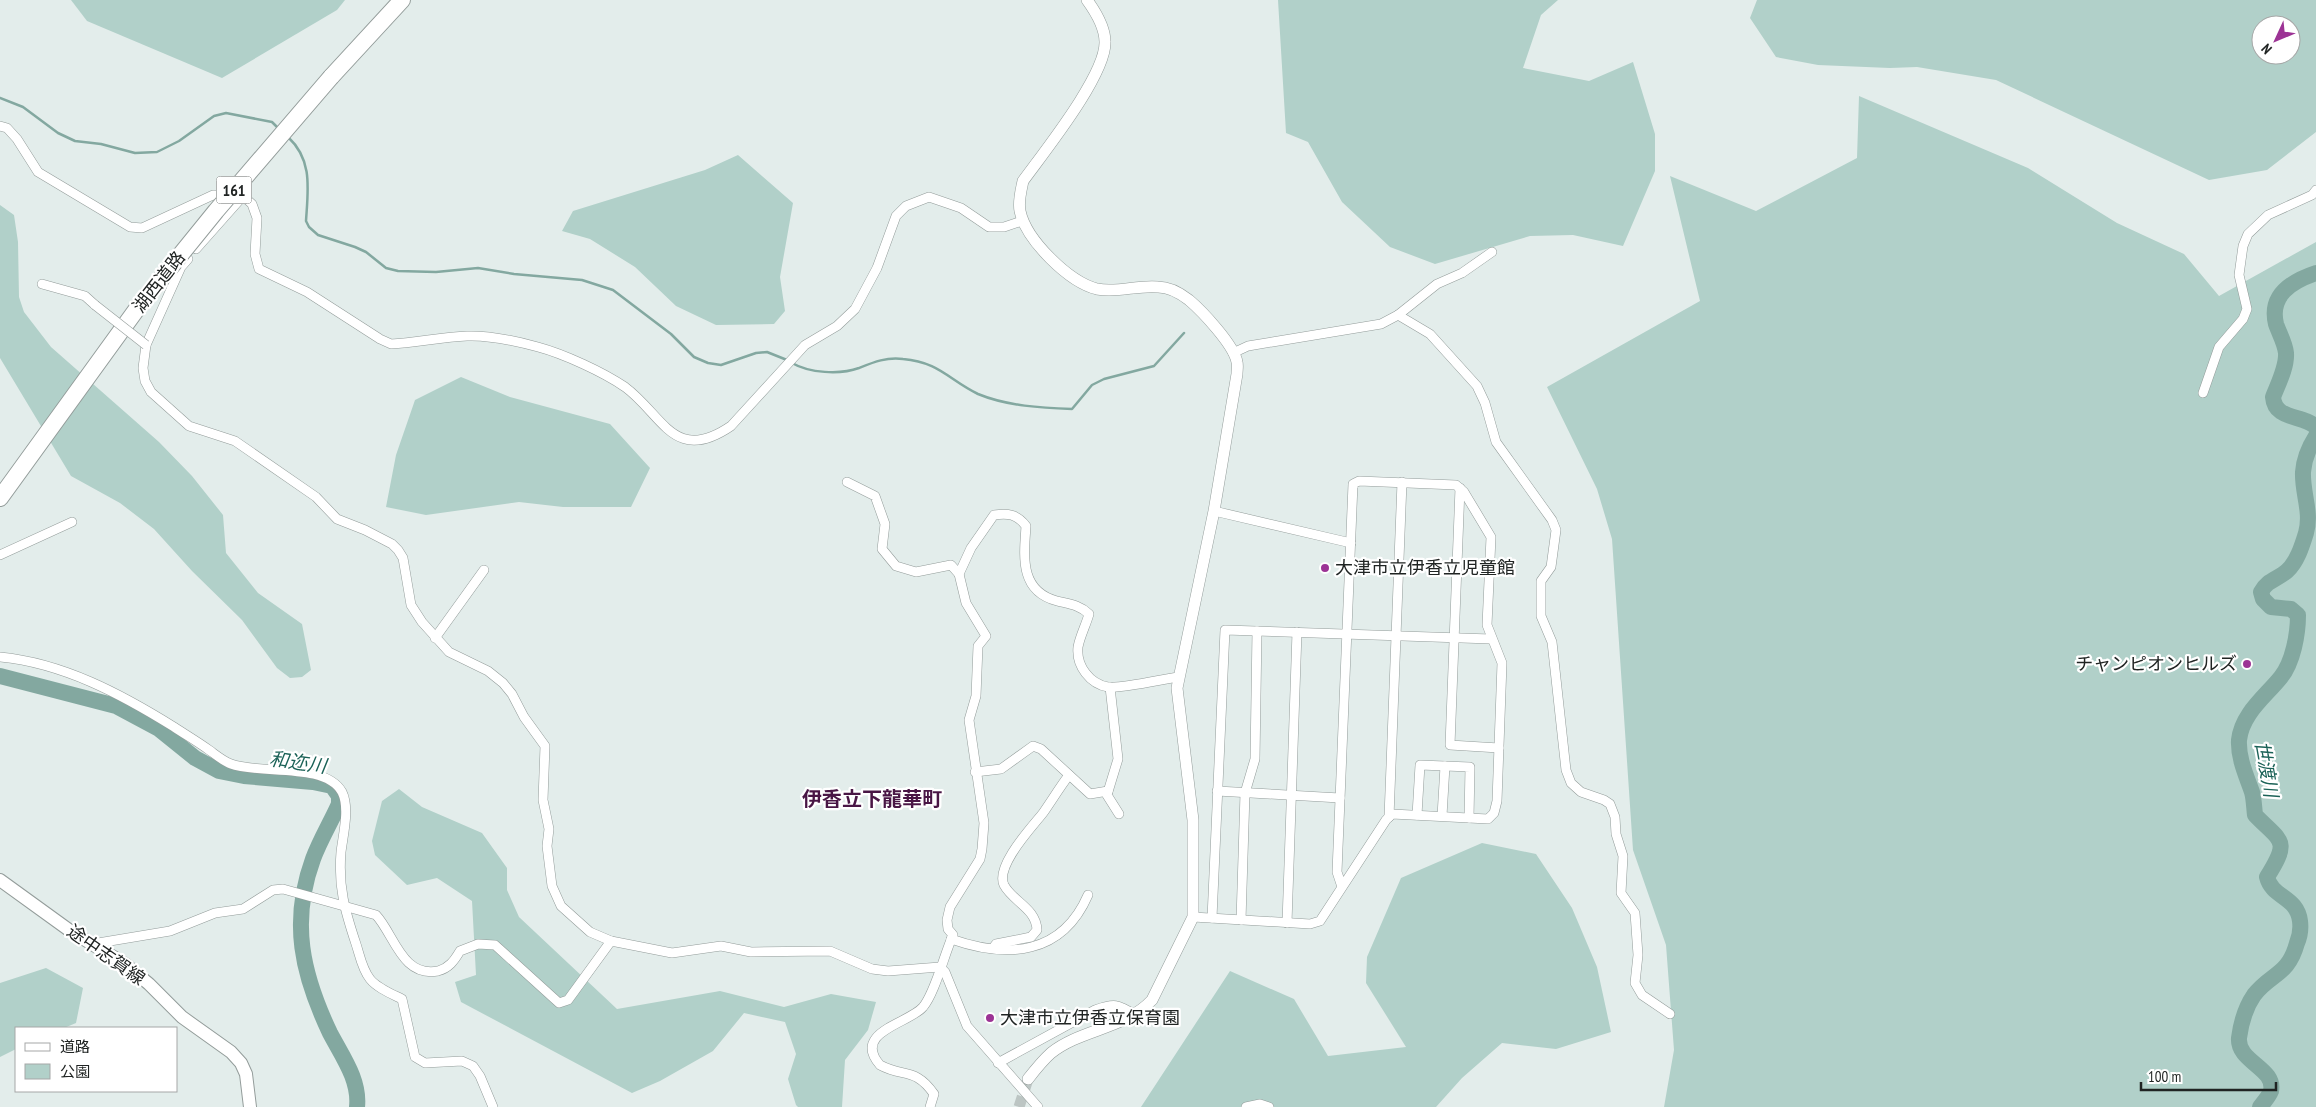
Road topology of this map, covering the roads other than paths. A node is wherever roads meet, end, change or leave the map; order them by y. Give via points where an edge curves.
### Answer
1 (394, 0) edge
2 (402, 0) edge
3 (1087, 0) edge
4 (331, 76) junction
5 (0, 126) edge
6 (2316, 190) edge
7 (242, 196) junction
8 (1019, 222) dead end
9 (1492, 252) dead end
10 (42, 284) dead end
11 (1398, 315) junction
12 (146, 345) junction
13 (1233, 353) junction
14 (2203, 393) dead end
15 (847, 482) dead end
16 (1402, 482) junction
17 (1460, 488) junction
18 (0, 498) edge
19 (1214, 511) junction
20 (72, 522) dead end
21 (1351, 542) junction
22 (0, 555) edge
23 (484, 570) dead end
24 (959, 574) junction
25 (1257, 631) junction
26 (1297, 632) junction
27 (1347, 634) junction
28 (1396, 635) junction
29 (1454, 637) junction
30 (435, 638) junction
31 (1491, 639) junction
32 (0, 657) edge
33 (1178, 676) junction
34 (1110, 688) junction
35 (1498, 748) junction
36 (1445, 766) junction
37 (976, 772) junction
38 (1069, 775) junction
39 (1108, 791) junction
40 (1217, 791) junction
41 (1245, 793) junction
42 (1291, 795) junction
43 (1340, 798) junction
44 (1119, 814) dead end
45 (1416, 815) junction
46 (1442, 816) junction
47 (1389, 817) junction
48 (1469, 818) junction
49 (0, 880) edge
50 (1342, 887) junction
51 (1088, 895) dead end
52 (343, 905) junction
53 (1192, 917) junction
54 (1212, 918) junction
55 (1241, 920) junction
56 (1287, 923) junction
57 (951, 939) junction
58 (611, 941) junction
59 (92, 944) junction
60 (993, 948) junction
61 (940, 967) junction
62 (1670, 1014) dead end
63 (1135, 1015) junction
64 (998, 1063) junction
65 (1028, 1079) tunnel mouth
66 (250, 1107) edge
67 (493, 1107) edge
68 (930, 1107) edge
69 (1038, 1107) edge
70 (1246, 1107) edge
71 (1269, 1107) edge

1 - 4 highway, 湖西道路 / 161
2 - 4 highway, 湖西道路 / 161
3 - 13 street via 1102,27 1105,42 1099,70 1024,181 1019,196 1023,222 1041,248 1067,273 1084,283 1112,291 1160,287 1188,299 1203,313
4 - 18 highway, 湖西道路 / 161, bridge via 140,306
5 - 7 street via 18,139 38,172 130,227 142,228 214,195
6 - 14 street via 2312,195 2268,215 2248,234 2239,275 2247,308 2243,319 2219,347
7 - 8 street via 252,204 257,218 255,254 259,269 307,292 380,339 400,344 468,336 509,341 563,354 624,386 673,434 688,440 702,440 731,426 805,345 836,326 855,309 874,276 896,216 906,206 929,197 960,208 990,227
7 - 12 street via 181,267
9 - 11 street via 1462,273 1437,284
10 - 12 street, bridge via 85,296
11 - 13 street via 1381,324 1248,346
11 - 62 street via 1430,334 1477,386 1496,442 1556,530 1551,567 1541,581 1541,616 1552,642 1566,770 1571,782 1581,792 1610,804 1623,856 1621,893 1635,913 1638,955 1635,983 1642,995
12 - 30 street via 143,356 145,381 150,392 178,418 189,426 235,441 316,497 337,519 365,530 398,550 403,558 411,605
13 - 19 street via 1237,374
15 - 24 street via 875,496 885,524 882,549 896,566 916,572 951,564
16 - 17 street via 1456,485
16 - 21 street via 1359,481 1353,484
16 - 28 street
17 - 29 street
17 - 31 street via 1490,538 1487,625
19 - 21 street
19 - 33 street
20 - 22 street
21 - 27 street
23 - 30 street
24 - 34 street via 971,548 994,515 1007,513 1020,518 1026,526 1026,576 1052,600 1082,607 1089,614 1078,648 1080,663 1087,675
24 - 37 street via 966,603 986,636 978,646 976,696 969,720
25 - 26 street
25 - 40 street via 1225,630
25 - 41 street via 1254,759
26 - 27 street
26 - 42 street
27 - 28 street
27 - 43 street
28 - 29 street
28 - 47 street
29 - 31 street
29 - 35 street via 1450,745
30 - 58 street via 449,652 503,683 545,746 543,800 549,829 546,846 552,886 560,906 590,932
31 - 35 street via 1502,663
32 - 52 street via 73,674 105,688 146,709 229,764 256,770 320,775 334,782 344,798 340,868
33 - 34 street
33 - 53 street via 1178,703 1193,820
34 - 39 street via 1118,760
35 - 48 street via 1494,813 1488,819
36 - 45 street via 1420,765
36 - 46 street
36 - 48 street via 1470,767
37 - 38 street via 1001,769 1033,746 1041,749
37 - 57 street via 984,823 982,848 980,859 950,907 947,920 953,935
38 - 39 street via 1090,794
38 - 60 street via 1028,830 1002,875 1004,884 1032,914 1037,930 1031,937 996,944
39 - 44 street
40 - 41 street
40 - 54 street
41 - 42 street
41 - 55 street
42 - 43 street
42 - 56 street
43 - 50 street via 1337,872
45 - 46 street
45 - 47 street via 1392,814
46 - 48 street
47 - 50 street
49 - 59 main road, 途中志賀線
50 - 56 street via 1320,921
51 - 60 street via 1081,912 1057,936 1041,945 1024,950
52 - 58 street via 376,915 386,925 402,956 416,968 433,972 446,969 460,951 478,944 495,945 559,1003 574,993
52 - 59 street via 283,889 273,890 243,909 215,913 170,931
52 - 67 street via 367,975 377,985 402,999 414,1057 425,1063 462,1061 473,1066
53 - 54 street
53 - 63 street via 1152,1000
54 - 55 street
55 - 56 street
57 - 60 street via 971,946
57 - 61 street
58 - 61 street via 672,953 721,946 751,952 830,951 872,969
59 - 66 main road, 途中志賀線 via 125,964 182,1017 231,1052 246,1074
61 - 64 street via 967,1026
61 - 68 street via 923,1007 883,1031 872,1048 880,1065 925,1081 934,1094
63 - 64 street via 1120,1005 1110,1004
63 - 65 street via 1052,1052
64 - 69 street
70 - 71 street via 1260,1104

